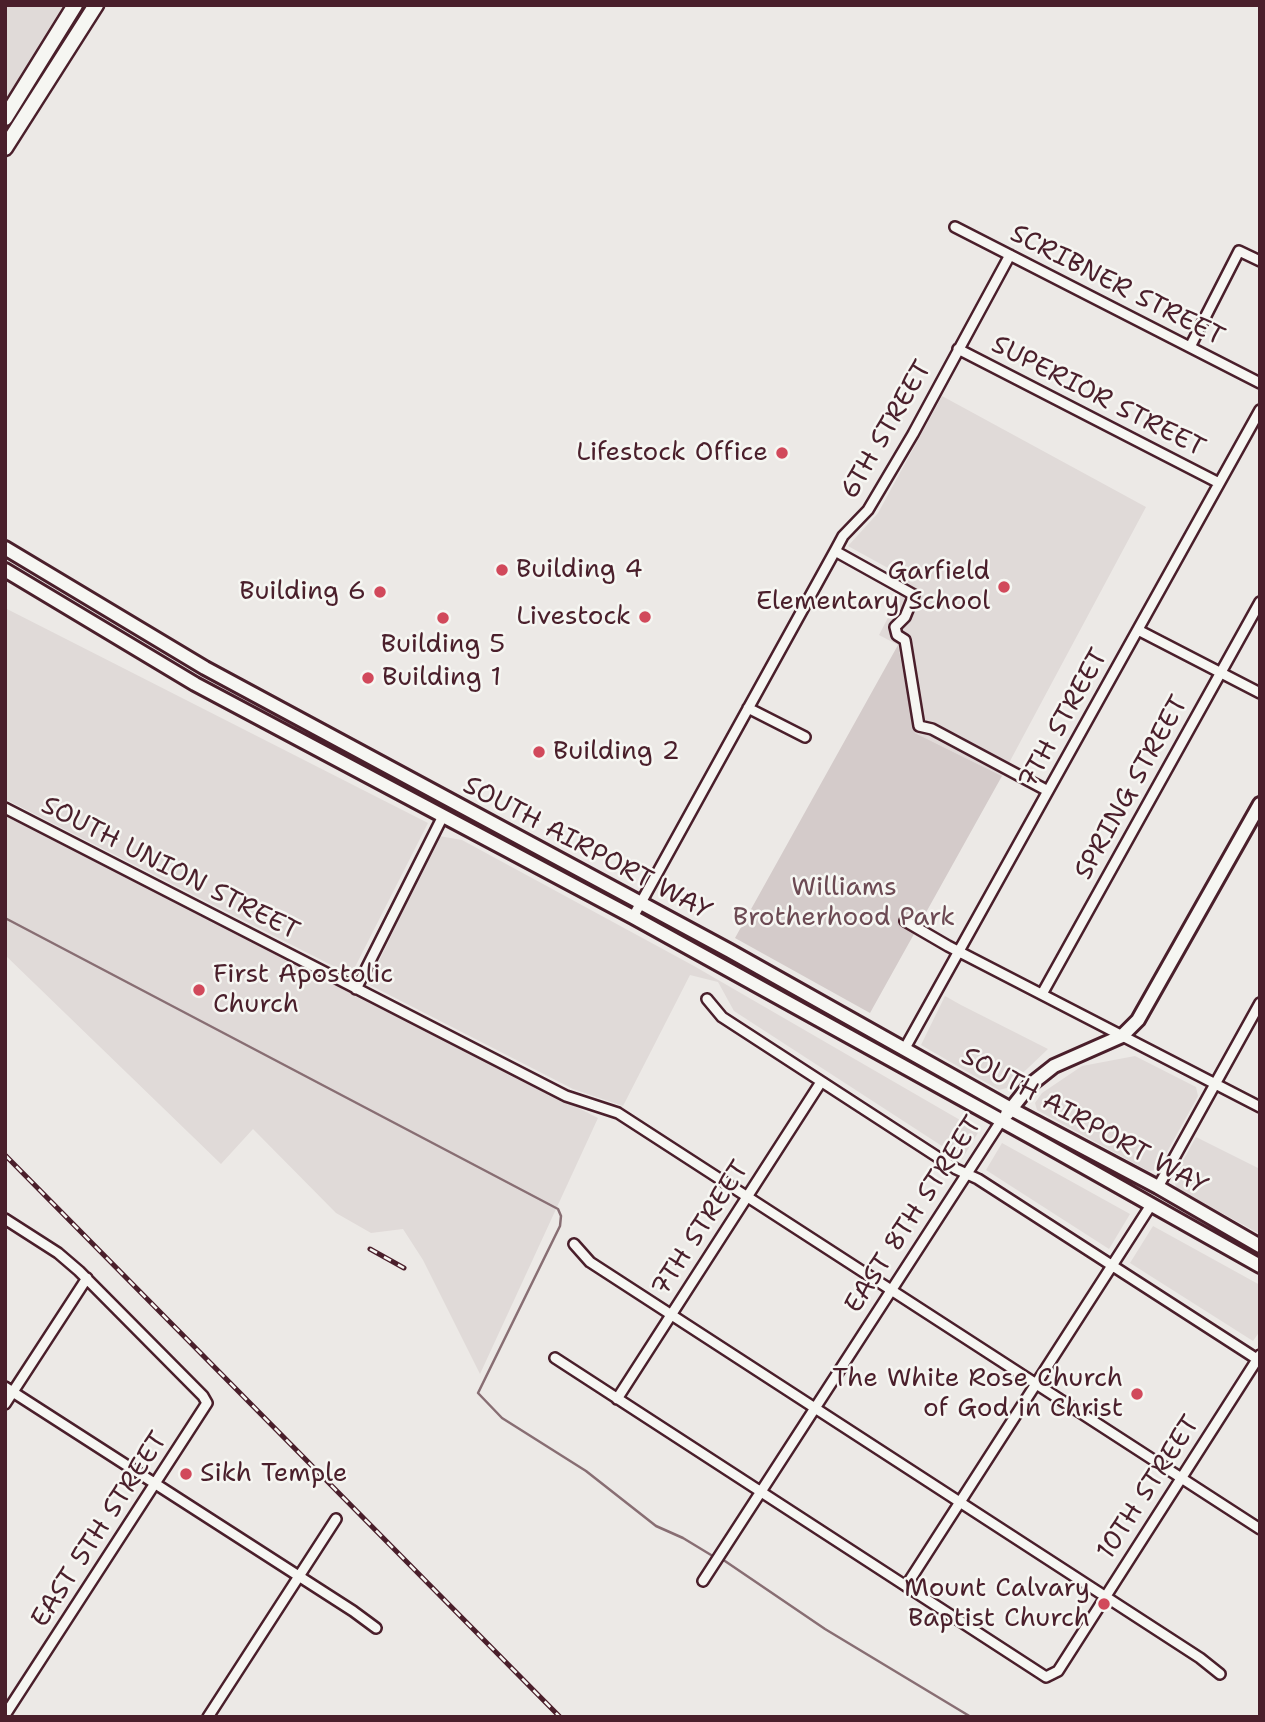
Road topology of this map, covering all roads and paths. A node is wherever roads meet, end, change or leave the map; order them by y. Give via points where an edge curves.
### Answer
1 (68, 5) edge
2 (75, 5) edge
3 (96, 5) edge
4 (5, 107) edge
5 (5, 118) edge
6 (5, 148) edge
7 (955, 227) dead end
8 (1010, 255) junction
9 (1260, 261) edge
10 (1190, 346) junction
11 (958, 349) junction
12 (1260, 383) edge
13 (1260, 410) edge
14 (1219, 483) junction
15 (5, 548) edge
16 (835, 551) junction
17 (5, 570) edge
18 (1260, 602) edge
19 (1138, 630) junction
20 (1220, 673) junction
21 (1260, 693) edge
22 (748, 708) junction
23 (805, 737) dead end
24 (1048, 791) junction
25 (1260, 804) edge
26 (5, 808) edge
27 (443, 816) junction
28 (641, 903) junction
29 (633, 917) junction
30 (905, 921) dead end
31 (959, 951) junction
32 (356, 989) junction
33 (1042, 994) junction
34 (707, 999) dead end
35 (1260, 1003) edge
36 (1122, 1036) junction
37 (905, 1048) junction
38 (821, 1082) junction
39 (1215, 1084) junction
40 (1260, 1107) edge
41 (1011, 1109) junction
42 (1001, 1121) junction
43 (967, 1174) junction
44 (1158, 1187) junction
45 (747, 1197) junction
46 (1151, 1205) junction
47 (5, 1219) edge
48 (574, 1244) dead end
49 (1260, 1246) edge
50 (1113, 1266) junction
51 (1260, 1266) edge
52 (87, 1278) junction
53 (891, 1290) junction
54 (671, 1315) junction
55 (1259, 1358) edge
56 (555, 1359) dead end
57 (1036, 1384) junction
58 (9, 1390) edge
59 (617, 1399) junction
60 (5, 1405) edge
61 (816, 1408) junction
62 (1181, 1478) junction
63 (155, 1483) junction
64 (762, 1492) junction
65 (960, 1502) junction
66 (336, 1519) dead end
67 (1260, 1529) edge
68 (299, 1576) junction
69 (703, 1581) dead end
70 (906, 1586) junction
71 (1105, 1595) junction
72 (376, 1628) dead end
73 (1220, 1674) dead end
74 (5, 1715) edge
75 (208, 1717) edge

1 - 4 main road
2 - 5 main road
3 - 6 main road
7 - 8 street, SCRIBNER STREET
8 - 10 street, SCRIBNER STREET
8 - 11 street, 6TH STREET
9 - 10 street via 1239,251
10 - 12 street, SCRIBNER STREET
11 - 14 street, SUPERIOR STREET
11 - 16 street, 6TH STREET via 868,510
13 - 14 street, 7TH STREET
14 - 19 street, 7TH STREET
15 - 28 main road, SOUTH AIRPORT WAY via 205,668
16 - 22 street, 6TH STREET
16 - 24 street via 914,595 895,627 905,640 919,726
17 - 27 main road, SOUTH AIRPORT WAY via 195,684
18 - 20 street, SPRING STREET
19 - 20 street
19 - 24 street, 7TH STREET
20 - 21 street
20 - 33 street, SPRING STREET
22 - 23 street
22 - 28 street, 6TH STREET
24 - 31 street, 7TH STREET
25 - 36 main road, EAST 8TH STREET via 1143,1013
26 - 32 street, SOUTH UNION STREET
27 - 29 main road, SOUTH AIRPORT WAY
27 - 32 street
28 - 29 street, 6TH STREET
28 - 37 main road, SOUTH AIRPORT WAY
29 - 42 main road, SOUTH AIRPORT WAY
30 - 31 street
31 - 33 street
31 - 37 street, 7TH STREET
32 - 45 street, SOUTH UNION STREET via 566,1096 618,1113
33 - 36 street
34 - 38 street via 722,1017
35 - 39 street
36 - 39 street
36 - 41 main road, EAST 8TH STREET via 1054,1066 1030,1085
37 - 41 main road, SOUTH AIRPORT WAY
38 - 43 street
38 - 45 street, 7TH STREET
39 - 40 street
39 - 44 street
41 - 42 main road, EAST 8TH STREET
41 - 44 main road, SOUTH AIRPORT WAY
42 - 43 street, EAST 8TH STREET
42 - 46 main road, SOUTH AIRPORT WAY
43 - 50 street
43 - 53 street, EAST 8TH STREET
44 - 49 main road, SOUTH AIRPORT WAY
45 - 53 street, SOUTH UNION STREET
45 - 54 street, 7TH STREET
46 - 50 street
46 - 51 main road, SOUTH AIRPORT WAY
47 - 52 street
48 - 54 street via 590,1262
50 - 55 street
50 - 57 street
52 - 58 street
52 - 63 street, EAST 5TH STREET via 207,1403
53 - 57 street, SOUTH UNION STREET
53 - 61 street, EAST 8TH STREET
54 - 59 street, 7TH STREET
54 - 61 street
55 - 62 street, 10TH STREET
56 - 59 street
57 - 62 street, SOUTH UNION STREET
57 - 65 street
58 - 60 street
58 - 63 street
59 - 64 street
61 - 64 street, EAST 8TH STREET
61 - 65 street
62 - 67 street, SOUTH UNION STREET
62 - 71 street, 10TH STREET
63 - 68 street
63 - 74 street, EAST 5TH STREET
64 - 69 street, EAST 8TH STREET
64 - 70 street
65 - 70 street
65 - 71 street
66 - 68 street
68 - 72 street
68 - 75 street
70 - 71 street, 10TH STREET via 1041,1676 1058,1671
71 - 73 street

